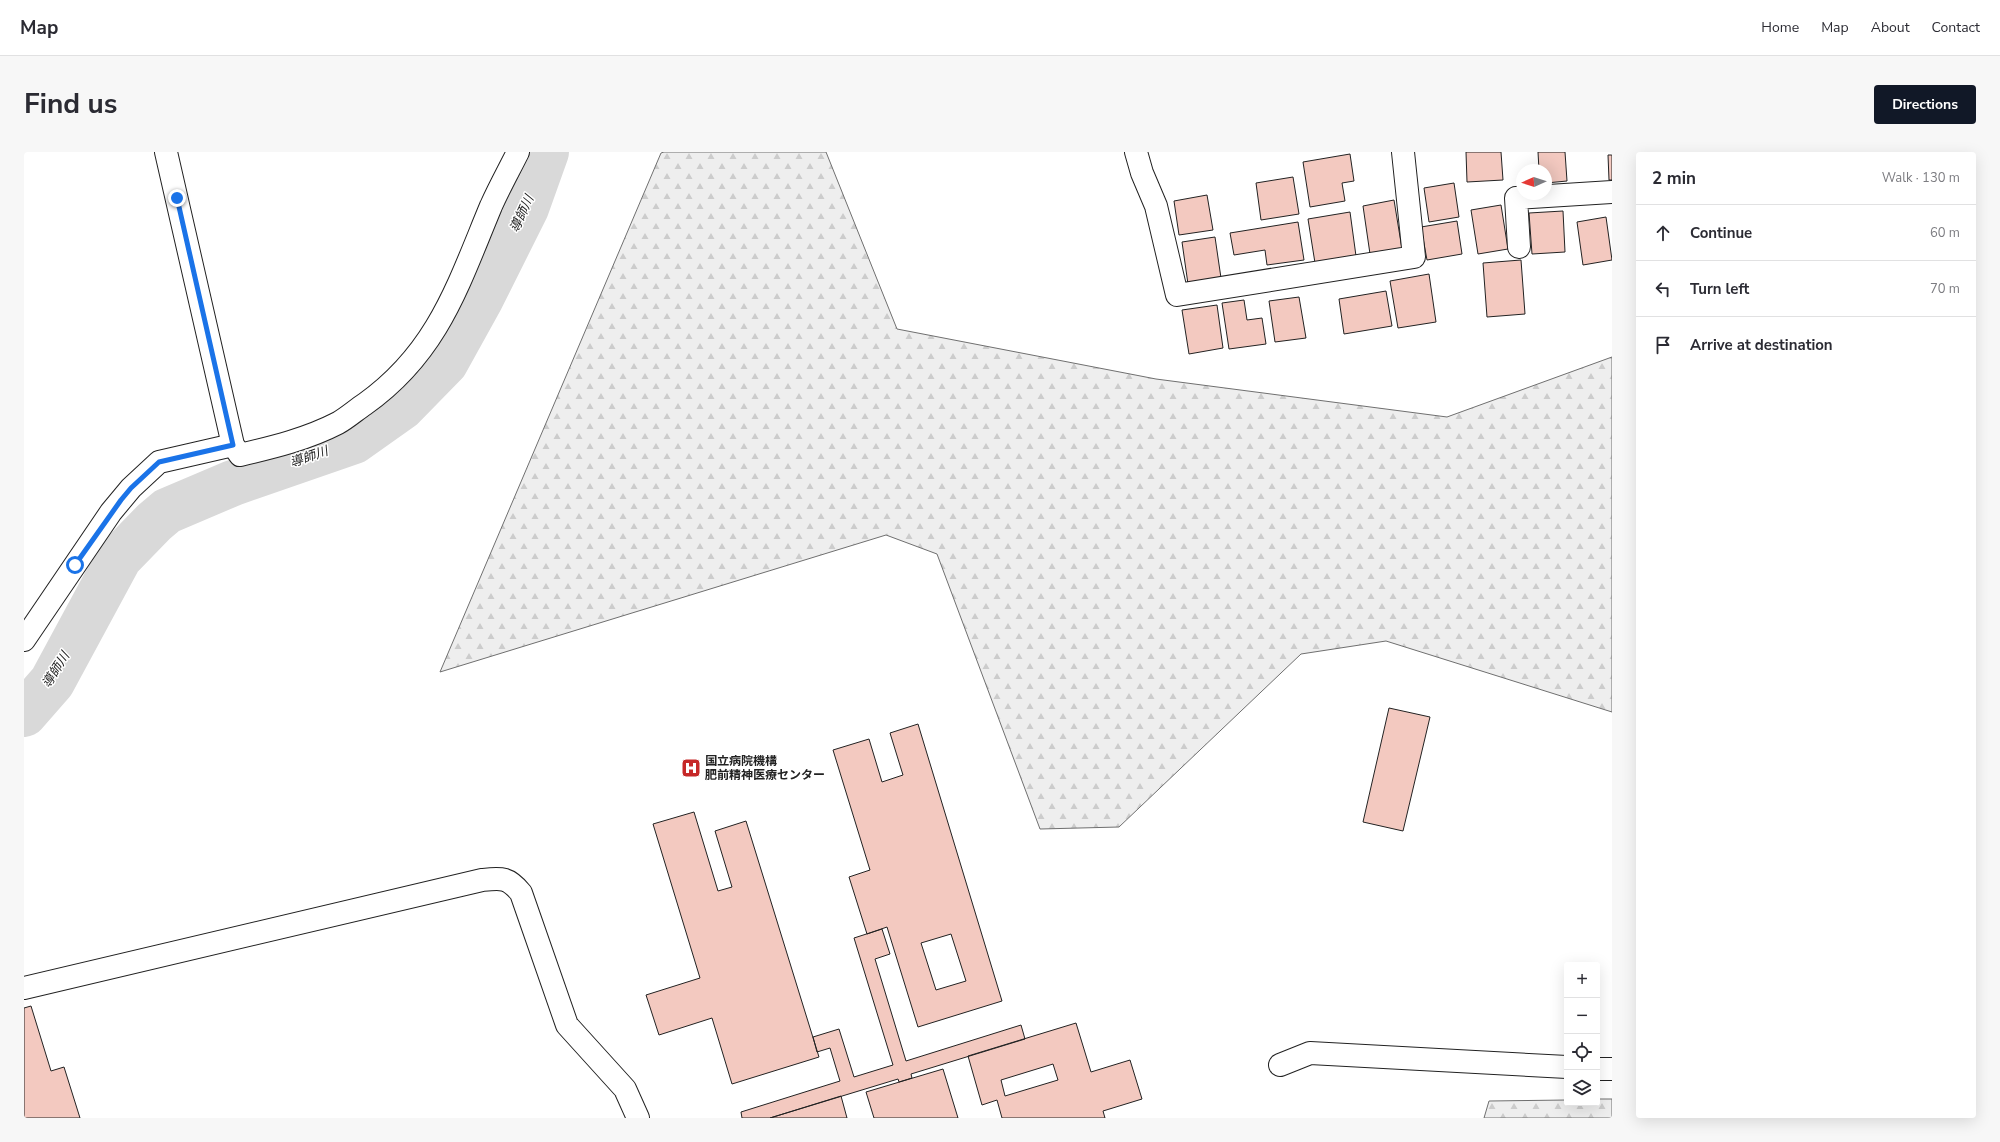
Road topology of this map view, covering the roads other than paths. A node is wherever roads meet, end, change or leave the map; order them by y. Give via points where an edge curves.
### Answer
1 (166, 152) edge
2 (518, 152) edge
3 (1136, 152) edge
4 (1403, 152) edge
5 (1612, 192) edge
6 (1518, 247) dead end
7 (233, 445) junction
8 (24, 640) edge
9 (24, 988) edge
10 (1280, 1065) dead end
11 (1564, 1067) edge
12 (1600, 1068) edge
13 (1612, 1069) edge
14 (638, 1118) edge

1 - 7 street
2 - 7 street via 444,316 416,358 388,388 339,423 297,441 240,455
3 - 4 street via 1156,206 1177,295 1414,257
5 - 6 street via 1516,198
7 - 8 street via 159,462 131,488 110,512
9 - 14 street via 499,878 512,883 521,893 567,1025 625,1089
10 - 11 street via 1310,1053
12 - 13 street

